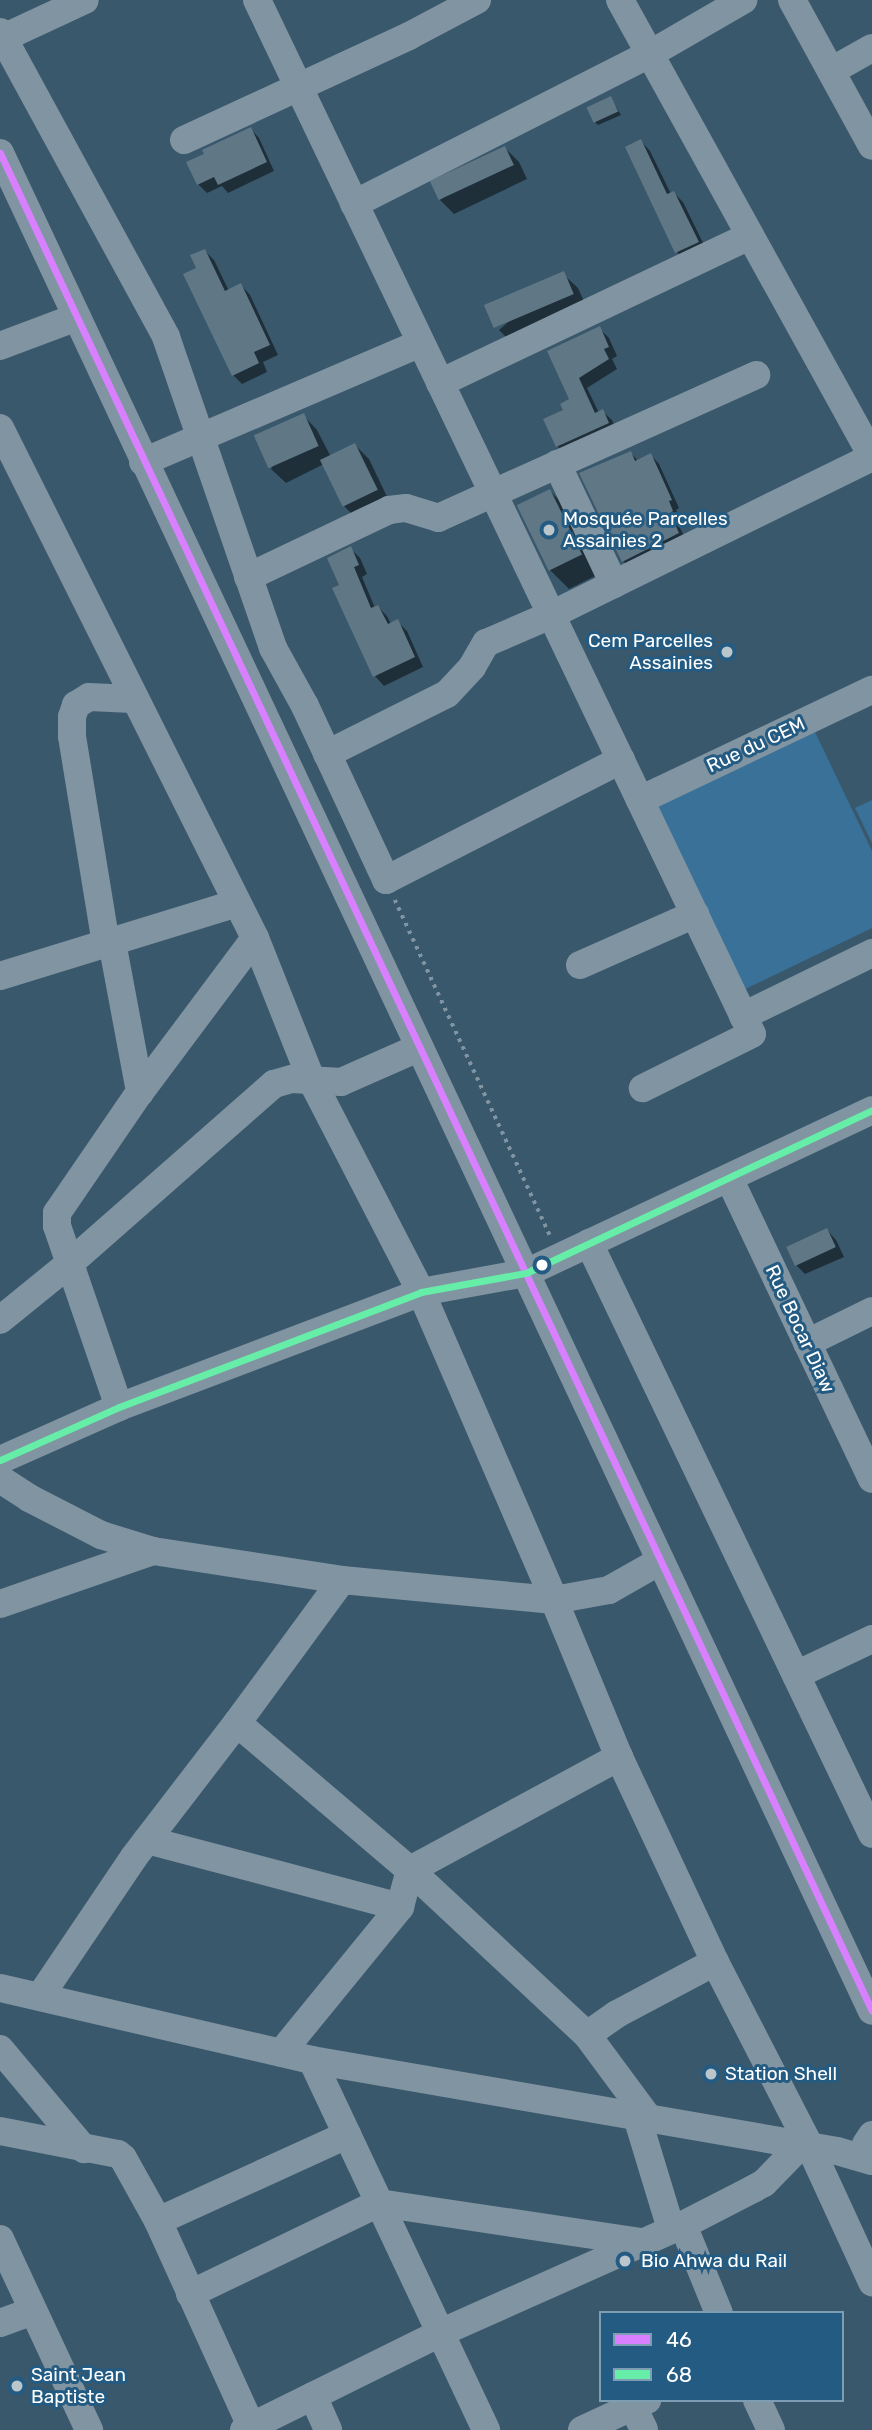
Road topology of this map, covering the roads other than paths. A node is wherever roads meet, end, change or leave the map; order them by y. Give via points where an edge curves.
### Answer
1 (85, 0) edge
2 (257, 0) edge
3 (477, 0) edge
4 (620, 0) edge
5 (743, 0) edge
6 (792, 0) edge
7 (1, 35) edge
8 (872, 48) edge
9 (650, 54) junction
10 (831, 71) junction
11 (299, 87) junction
12 (184, 140) dead end
13 (872, 146) edge
14 (0, 153) edge
15 (354, 204) junction
16 (750, 236) junction
17 (77, 317) junction
18 (421, 343) junction
19 (0, 346) edge
20 (756, 375) dead end
21 (440, 383) junction
22 (0, 428) edge
23 (201, 437) junction
24 (872, 457) edge
25 (143, 461) junction
26 (557, 464) junction
27 (493, 493) junction
28 (248, 577) junction
29 (614, 584) junction
30 (551, 615) junction
31 (872, 690) edge
32 (133, 699) junction
33 (327, 754) junction
34 (621, 760) junction
35 (640, 800) junction
36 (237, 903) junction
37 (695, 914) junction
38 (255, 938) junction
39 (109, 943) junction
40 (872, 953) edge
41 (580, 965) dead end
42 (0, 976) edge
43 (743, 1016) junction
44 (418, 1048) junction
45 (311, 1079) junction
46 (643, 1087) dead end
47 (140, 1092) junction
48 (872, 1110) edge
49 (729, 1178) junction
50 (589, 1242) junction
51 (69, 1264) junction
52 (526, 1273) junction
53 (421, 1292) junction
54 (872, 1311) edge
55 (0, 1320) edge
56 (807, 1343) junction
57 (119, 1407) junction
58 (0, 1460) edge
59 (0, 1479) edge
60 (872, 1479) edge
61 (153, 1551) junction
62 (660, 1562) junction
63 (342, 1580) junction
64 (554, 1600) junction
65 (0, 1604) edge
66 (872, 1639) edge
67 (796, 1675) junction
68 (237, 1723) junction
69 (620, 1757) junction
70 (872, 1835) edge
71 (146, 1840) junction
72 (410, 1870) junction
73 (400, 1907) junction
74 (715, 1962) junction
75 (0, 1988) edge
76 (41, 1995) junction
77 (872, 2011) edge
78 (587, 2035) junction
79 (0, 2049) edge
80 (281, 2053) junction
81 (312, 2060) junction
82 (643, 2119) junction
83 (0, 2131) edge
84 (347, 2136) junction
85 (871, 2146) edge
86 (816, 2148) junction
87 (84, 2149) junction
88 (379, 2203) junction
89 (158, 2221) junction
90 (677, 2227) junction
91 (0, 2239) edge
92 (641, 2242) junction
93 (872, 2282) edge
94 (190, 2294) junction
95 (33, 2311) junction
96 (718, 2311) edge
97 (0, 2323) edge
98 (440, 2333) junction
99 (313, 2396) junction
100 (758, 2402) edge
101 (641, 2412) edge
102 (247, 2428) edge
103 (89, 2430) edge
104 (328, 2430) edge
105 (485, 2430) edge
106 (582, 2430) edge
107 (771, 2430) edge

1 - 7 street
2 - 11 street
3 - 11 street
4 - 9 street
5 - 9 street
6 - 10 street
7 - 23 street via 166,337
8 - 10 street
9 - 15 street
9 - 16 street
10 - 13 street
11 - 12 street
11 - 15 street
14 - 17 street
15 - 18 street
16 - 21 street
16 - 24 street
17 - 19 street
17 - 25 street
18 - 21 street
18 - 23 street
20 - 26 street
21 - 27 street
22 - 32 street
23 - 25 street
23 - 28 street
24 - 29 street
25 - 44 street
26 - 27 street
26 - 29 street
27 - 28 street via 438,518 406,508 389,510
27 - 30 street
28 - 33 street via 273,648
29 - 30 street
30 - 33 street via 486,643 447,694
30 - 34 street
31 - 35 street, Rue du CEM
32 - 36 street
32 - 39 street via 89,697 76,705 72,717
33 - 34 street via 386,880
34 - 35 street
35 - 37 street
36 - 38 street
36 - 39 street
37 - 41 street
37 - 43 street
38 - 45 street
38 - 47 street
39 - 42 street
39 - 47 street
40 - 43 street
43 - 46 street via 752,1034
44 - 45 street via 355,1078 327,1083
44 - 52 street
45 - 51 street via 274,1084
45 - 53 street
47 - 51 street via 57,1213
48 - 49 street
49 - 50 street
49 - 56 street, Rue Bocar Diaw
50 - 52 street
50 - 67 street
51 - 55 street
51 - 57 street
52 - 53 street
52 - 62 street
53 - 57 street
53 - 64 street
54 - 56 street
56 - 60 street, Rue Bocar Diaw
57 - 58 street
59 - 61 street via 101,1535
61 - 63 street
61 - 65 street
62 - 64 street via 609,1590
62 - 77 street
63 - 64 street
63 - 68 street
64 - 69 street
66 - 67 street
67 - 70 street
68 - 71 street
68 - 72 street
69 - 72 street
69 - 74 street
71 - 73 street
71 - 76 street
72 - 73 street
72 - 78 street
73 - 80 street
74 - 78 street
74 - 86 street
75 - 76 street
76 - 80 street
78 - 82 street
79 - 87 street
80 - 81 street
81 - 82 street
81 - 84 street
82 - 86 street
82 - 90 street
83 - 87 street
84 - 88 street
84 - 89 street
85 - 86 street
86 - 90 street via 764,2183
86 - 93 street
87 - 89 street via 124,2158
88 - 92 street
88 - 94 street
88 - 98 street
89 - 94 street
90 - 92 street
90 - 96 street
91 - 95 street
92 - 98 street
94 - 102 street
95 - 97 street
95 - 103 street
98 - 99 street
98 - 105 street
99 - 102 street
99 - 104 street
100 - 107 street
101 - 106 street

